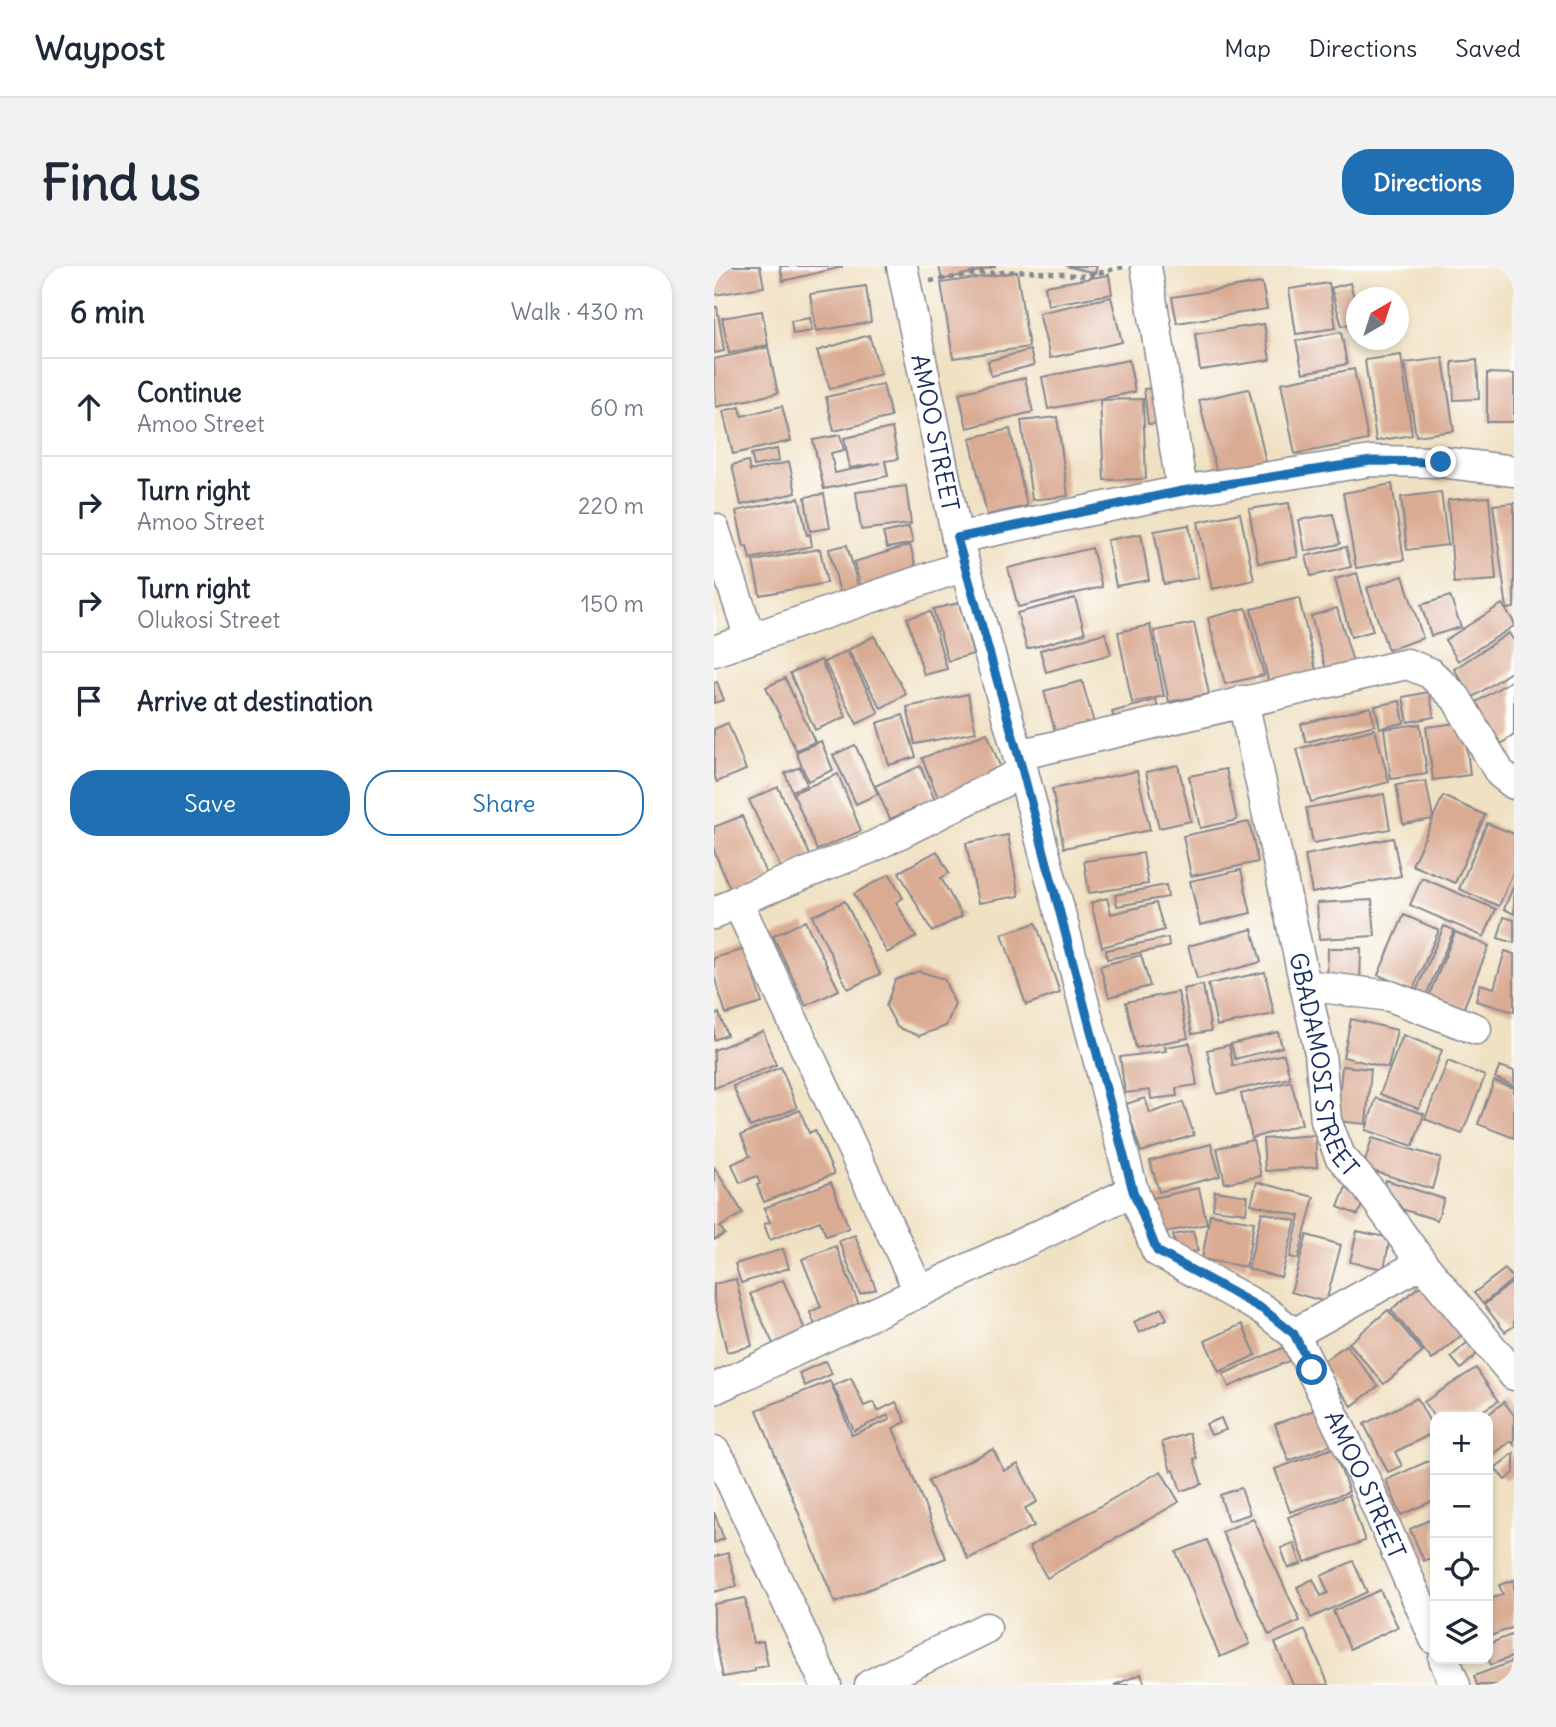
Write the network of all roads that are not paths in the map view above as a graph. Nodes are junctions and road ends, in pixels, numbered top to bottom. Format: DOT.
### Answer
graph roads {
  1 [pos="1146,266"];
  2 [pos="904,274"];
  3 [pos="1514,471"];
  4 [pos="1182,491"];
  5 [pos="714,529"];
  6 [pos="960,552"];
  7 [pos="750,638"];
  8 [pos="714,651"];
  9 [pos="1243,702"];
  10 [pos="1021,763"];
  11 [pos="1514,784"];
  12 [pos="726,908"];
  13 [pos="1305,985"];
  14 [pos="1476,1029"];
  15 [pos="1133,1191"];
  16 [pos="1422,1264"];
  17 [pos="919,1290"];
  18 [pos="1294,1334"];
  19 [pos="1514,1375"];
  20 [pos="714,1389"];
  21 [pos="714,1451"];
  22 [pos="986,1628"];
  23 [pos="1430,1628"];
  24 [pos="1446,1664"];
  25 [pos="820,1683"];
  26 [pos="870,1685"];
  27 [pos="1455,1685"];
  1 -- 4 [label="street"];
  2 -- 6 [label="street, AMOO STREET"];
  3 -- 4 [label="street"];
  4 -- 6 [label="street"];
  5 -- 7 [label="street"];
  6 -- 7 [label="street"];
  6 -- 10 [label="street, AMOO STREET"];
  7 -- 8 [label="street"];
  9 -- 10 [label="street"];
  9 -- 11 [label="street"];
  9 -- 13 [label="street, GBADAMOSI STREET"];
  10 -- 12 [label="street"];
  10 -- 15 [label="street, AMOO STREET"];
  12 -- 17 [label="street"];
  13 -- 14 [label="street"];
  13 -- 16 [label="street, GBADAMOSI STREET"];
  15 -- 17 [label="street"];
  15 -- 18 [label="street, AMOO STREET"];
  16 -- 18 [label="street"];
  16 -- 19 [label="street, GBADAMOSI STREET"];
  17 -- 20 [label="street"];
  18 -- 23 [label="street, AMOO STREET"];
  21 -- 25 [label="street"];
  22 -- 26 [label="street"];
  24 -- 27 [label="street"];
}
